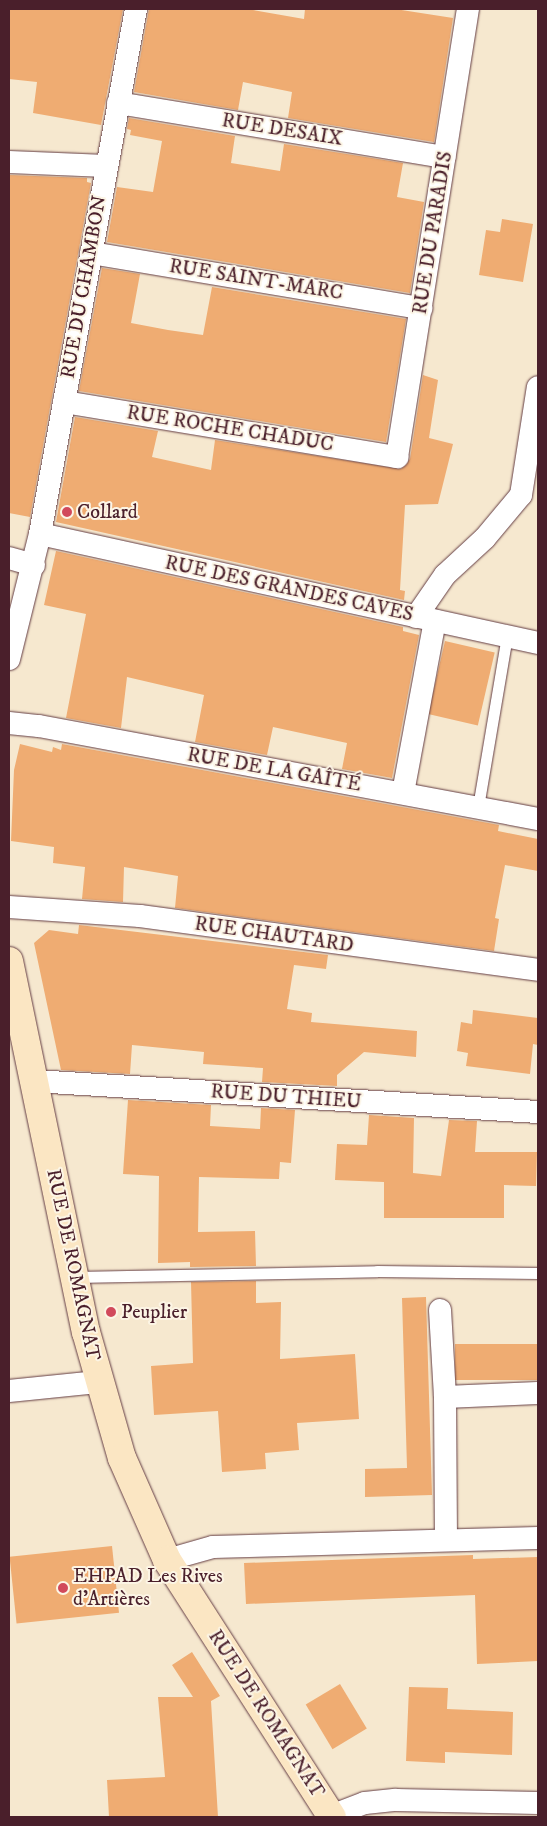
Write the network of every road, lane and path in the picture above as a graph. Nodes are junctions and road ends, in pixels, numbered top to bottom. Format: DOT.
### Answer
graph roads {
  1 [pos="136,9"];
  2 [pos="468,9"];
  3 [pos="118,103"];
  4 [pos="445,157"];
  5 [pos="9,162"];
  6 [pos="106,166"];
  7 [pos="91,253"];
  8 [pos="421,308"];
  9 [pos="538,395"];
  10 [pos="64,402"];
  11 [pos="397,457"];
  12 [pos="40,534"];
  13 [pos="9,558"];
  14 [pos="34,565"];
  15 [pos="426,619"];
  16 [pos="507,636"];
  17 [pos="538,643"];
  18 [pos="9,659"];
  19 [pos="9,723"];
  20 [pos="403,793"];
  21 [pos="478,807"];
  22 [pos="538,819"];
  23 [pos="9,907"];
  24 [pos="9,960"];
  25 [pos="538,970"];
  26 [pos="34,1081"];
  27 [pos="538,1112"];
  28 [pos="538,1273"];
  29 [pos="74,1277"];
  30 [pos="440,1310"];
  31 [pos="98,1382"];
  32 [pos="9,1391"];
  33 [pos="538,1393"];
  34 [pos="445,1397"];
  35 [pos="538,1538"];
  36 [pos="446,1539"];
  37 [pos="167,1560"];
  38 [pos="538,1803"];
  39 [pos="332,1817"];
  1 -- 3 [label="street, RUE DU CHAMBON"];
  2 -- 4 [label="street, RUE DU PARADIS"];
  3 -- 4 [label="street, RUE DESAIX"];
  3 -- 6 [label="street, RUE DU CHAMBON"];
  4 -- 8 [label="street, RUE DU PARADIS"];
  5 -- 6 [label="street"];
  6 -- 7 [label="street, RUE DU CHAMBON"];
  7 -- 8 [label="street, RUE SAINT-MARC"];
  7 -- 10 [label="street, RUE DU CHAMBON"];
  8 -- 11 [label="street, RUE DU PARADIS"];
  9 -- 15 [label="street"];
  10 -- 11 [label="street, RUE ROCHE CHADUC"];
  10 -- 12 [label="street, RUE DU CHAMBON"];
  12 -- 14 [label="street, RUE DU CHAMBON"];
  12 -- 15 [label="street, RUE DES GRANDES CAVES"];
  13 -- 14 [label="street"];
  14 -- 18 [label="street"];
  15 -- 16 [label="street, RUE DES GRANDES CAVES"];
  15 -- 20 [label="street"];
  16 -- 17 [label="street, RUE DES GRANDES CAVES"];
  16 -- 21 [label="lane"];
  19 -- 20 [label="street, RUE DE LA GAÎTÉ"];
  20 -- 21 [label="street, RUE DE LA GAÎTÉ"];
  21 -- 22 [label="street, RUE DE LA GAÎTÉ"];
  23 -- 25 [label="street, RUE CHAUTARD"];
  24 -- 26 [label="main road, RUE DE ROMAGNAT"];
  26 -- 27 [label="street, RUE DU THIEU"];
  26 -- 29 [label="main road, RUE DE ROMAGNAT"];
  28 -- 29 [label="lane"];
  29 -- 31 [label="main road, RUE DE ROMAGNAT"];
  30 -- 34 [label="street"];
  31 -- 32 [label="street"];
  31 -- 37 [label="main road, RUE DE ROMAGNAT"];
  33 -- 34 [label="street"];
  34 -- 36 [label="street"];
  35 -- 36 [label="street"];
  36 -- 37 [label="street"];
  37 -- 39 [label="main road, RUE DE ROMAGNAT"];
  38 -- 39 [label="street"];
}
